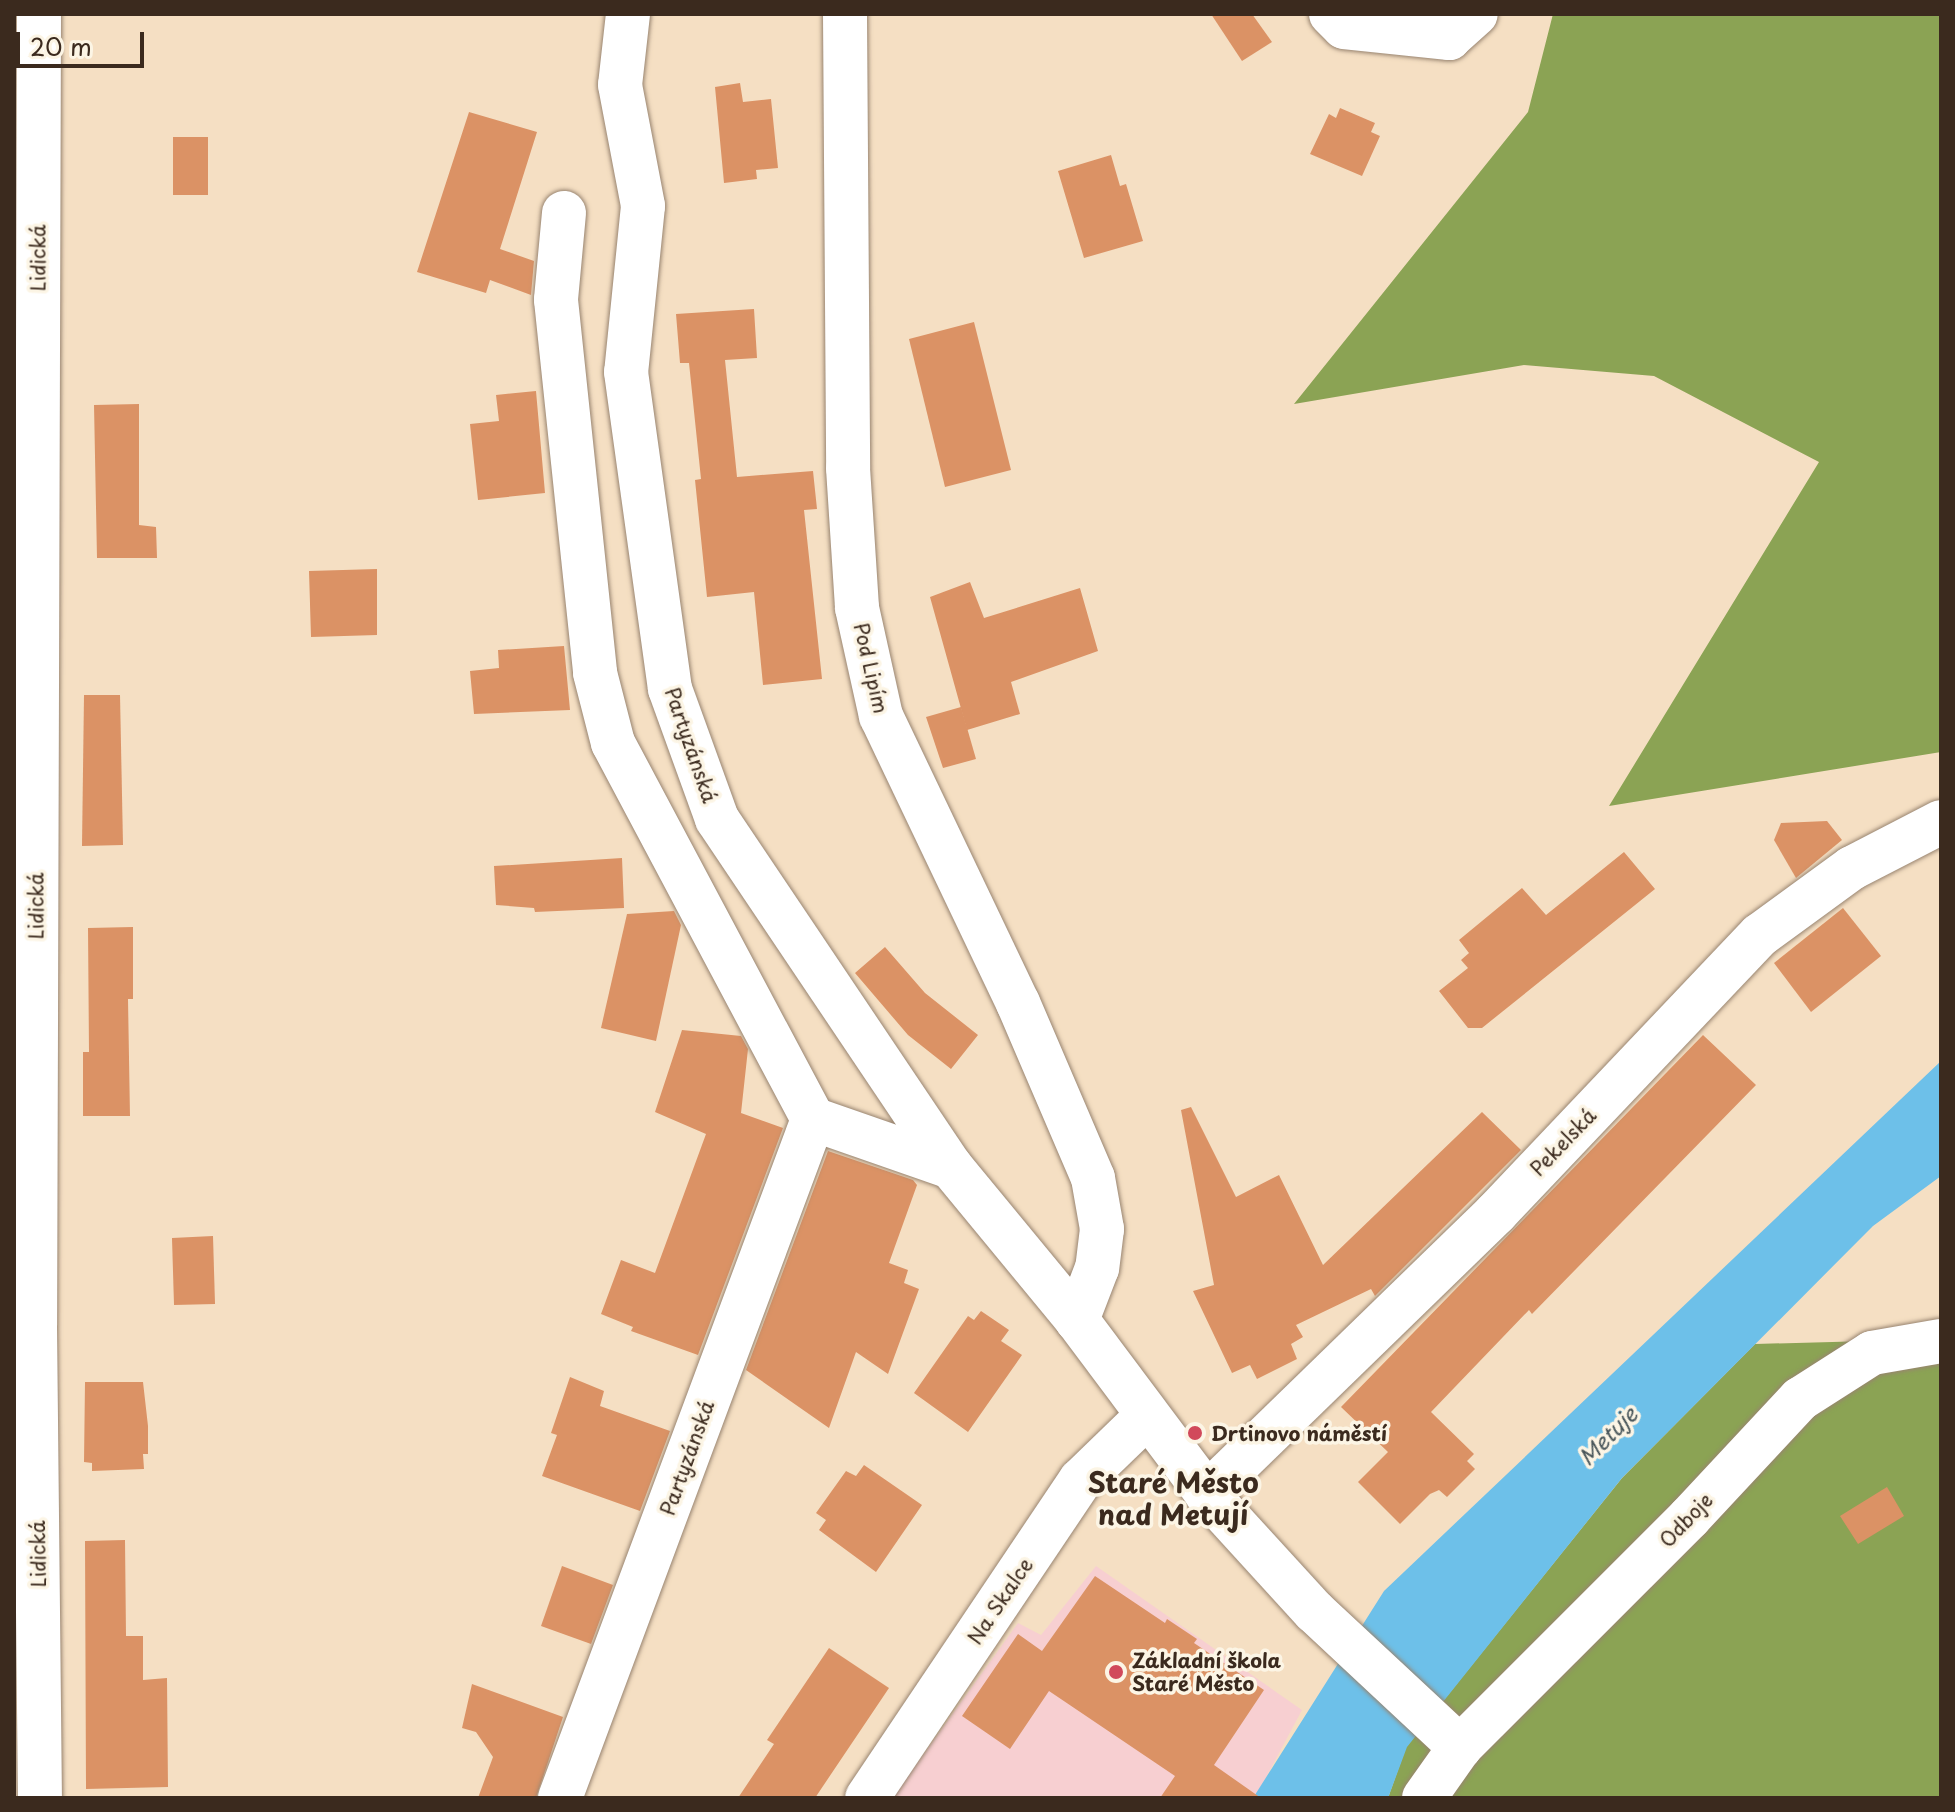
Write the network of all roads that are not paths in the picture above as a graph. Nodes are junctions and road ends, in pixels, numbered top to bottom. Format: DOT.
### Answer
graph roads {
  1 [pos="39,14"];
  2 [pos="628,14"];
  3 [pos="845,14"];
  4 [pos="1331,14"];
  5 [pos="1476,14"];
  6 [pos="564,213"];
  7 [pos="1941,822"];
  8 [pos="813,1119"];
  9 [pos="951,1167"];
  10 [pos="1077,1320"];
  11 [pos="1941,1341"];
  12 [pos="1146,1417"];
  13 [pos="1207,1494"];
  14 [pos="1448,1735"];
  15 [pos="40,1798"];
  16 [pos="560,1798"];
  17 [pos="867,1798"];
  18 [pos="1424,1798"];
  1 -- 15 [label="street, Lidická"];
  2 -- 9 [label="street, Partyzánská"];
  3 -- 10 [label="street, Pod Lipím"];
  4 -- 5 [label="street"];
  6 -- 8 [label="street"];
  7 -- 13 [label="street, Pekelská"];
  8 -- 9 [label="street"];
  8 -- 16 [label="street, Partyzánská"];
  9 -- 10 [label="street"];
  10 -- 12 [label="street"];
  11 -- 14 [label="street, Odboje"];
  12 -- 13 [label="street"];
  12 -- 17 [label="street, Na Skalce"];
  13 -- 14 [label="street"];
  14 -- 18 [label="street, Odboje"];
}
